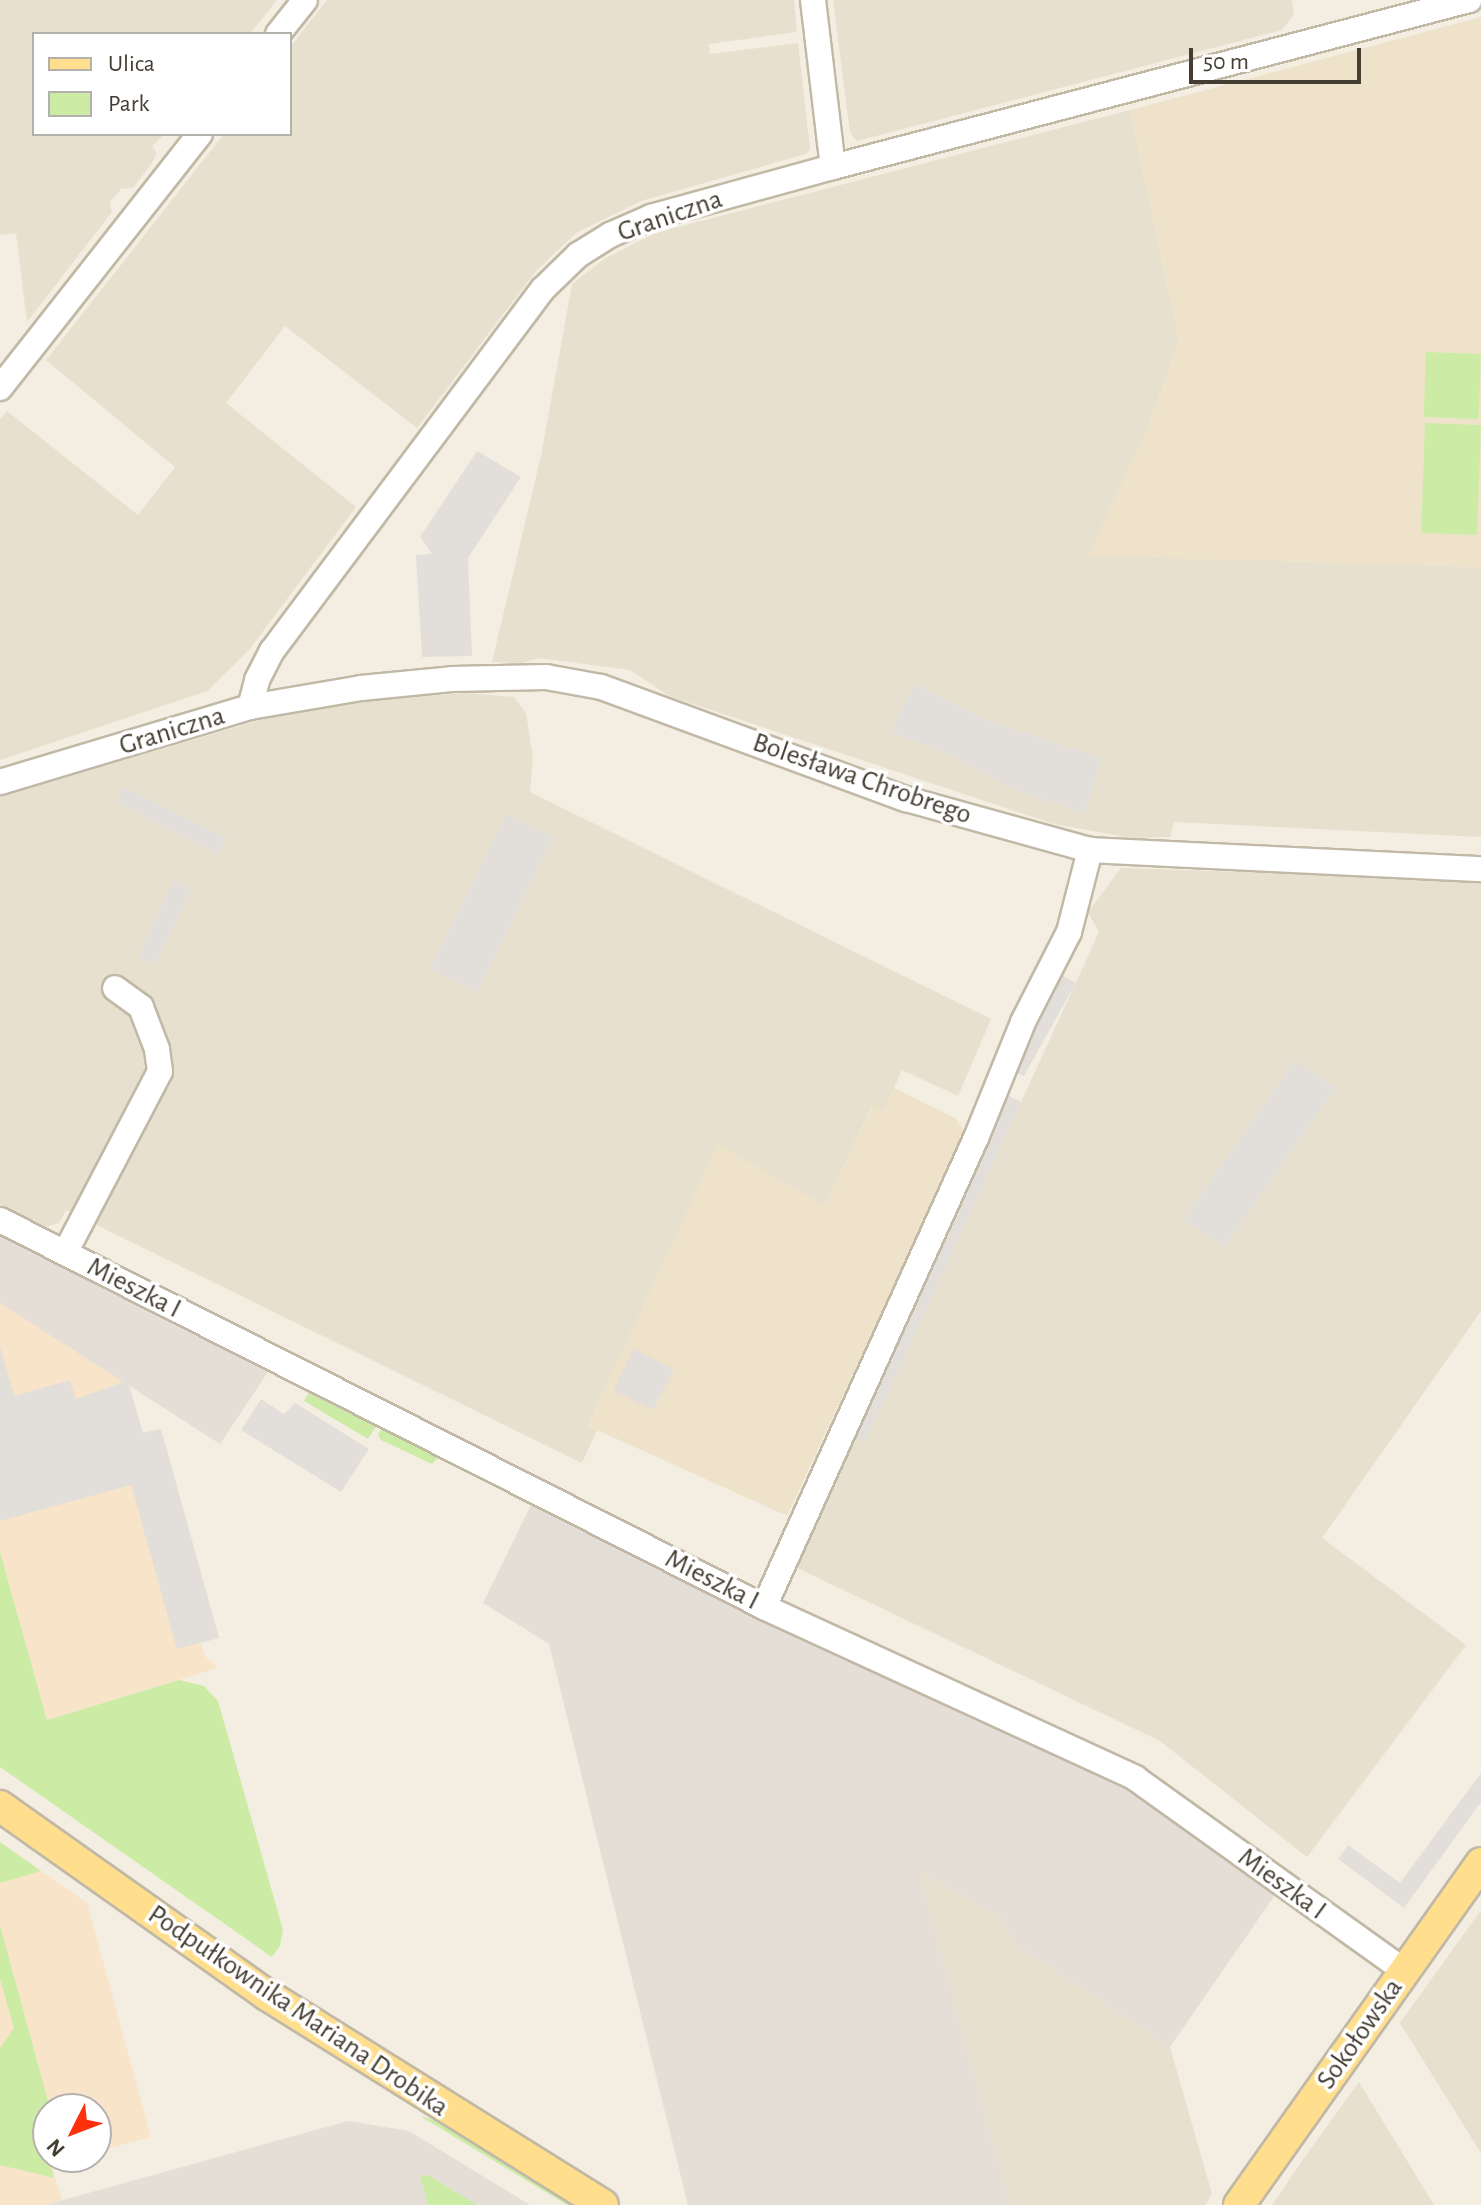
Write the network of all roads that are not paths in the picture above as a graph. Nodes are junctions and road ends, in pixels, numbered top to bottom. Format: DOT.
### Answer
graph roads {
  1 [pos="305,0"];
  2 [pos="813,0"];
  3 [pos="1457,1"];
  4 [pos="280,32"];
  5 [pos="198,136"];
  6 [pos="833,167"];
  7 [pos="0,388"];
  8 [pos="250,707"];
  9 [pos="0,782"];
  10 [pos="1090,850"];
  11 [pos="1481,869"];
  12 [pos="115,988"];
  13 [pos="0,1220"];
  14 [pos="65,1253"];
  15 [pos="764,1607"];
  16 [pos="0,1806"];
  17 [pos="1481,1863"];
  18 [pos="1405,1971"];
  19 [pos="603,2205"];
  20 [pos="1239,2205"];
  1 -- 4 [label="street"];
  2 -- 6 [label="street"];
  3 -- 6 [label="street, Graniczna"];
  5 -- 7 [label="street"];
  6 -- 8 [label="street, Graniczna"];
  8 -- 9 [label="street, Graniczna"];
  8 -- 10 [label="street, Bolesława Chrobrego"];
  10 -- 11 [label="street, Bolesława Chrobrego"];
  10 -- 15 [label="street"];
  12 -- 14 [label="street"];
  13 -- 14 [label="street, Mieszka I"];
  14 -- 15 [label="street, Mieszka I"];
  15 -- 18 [label="street, Mieszka I"];
  16 -- 19 [label="main road, Podpułkownika Mariana Drobika"];
  17 -- 18 [label="main road, Sokołowska"];
  18 -- 20 [label="main road, Sokołowska"];
}
